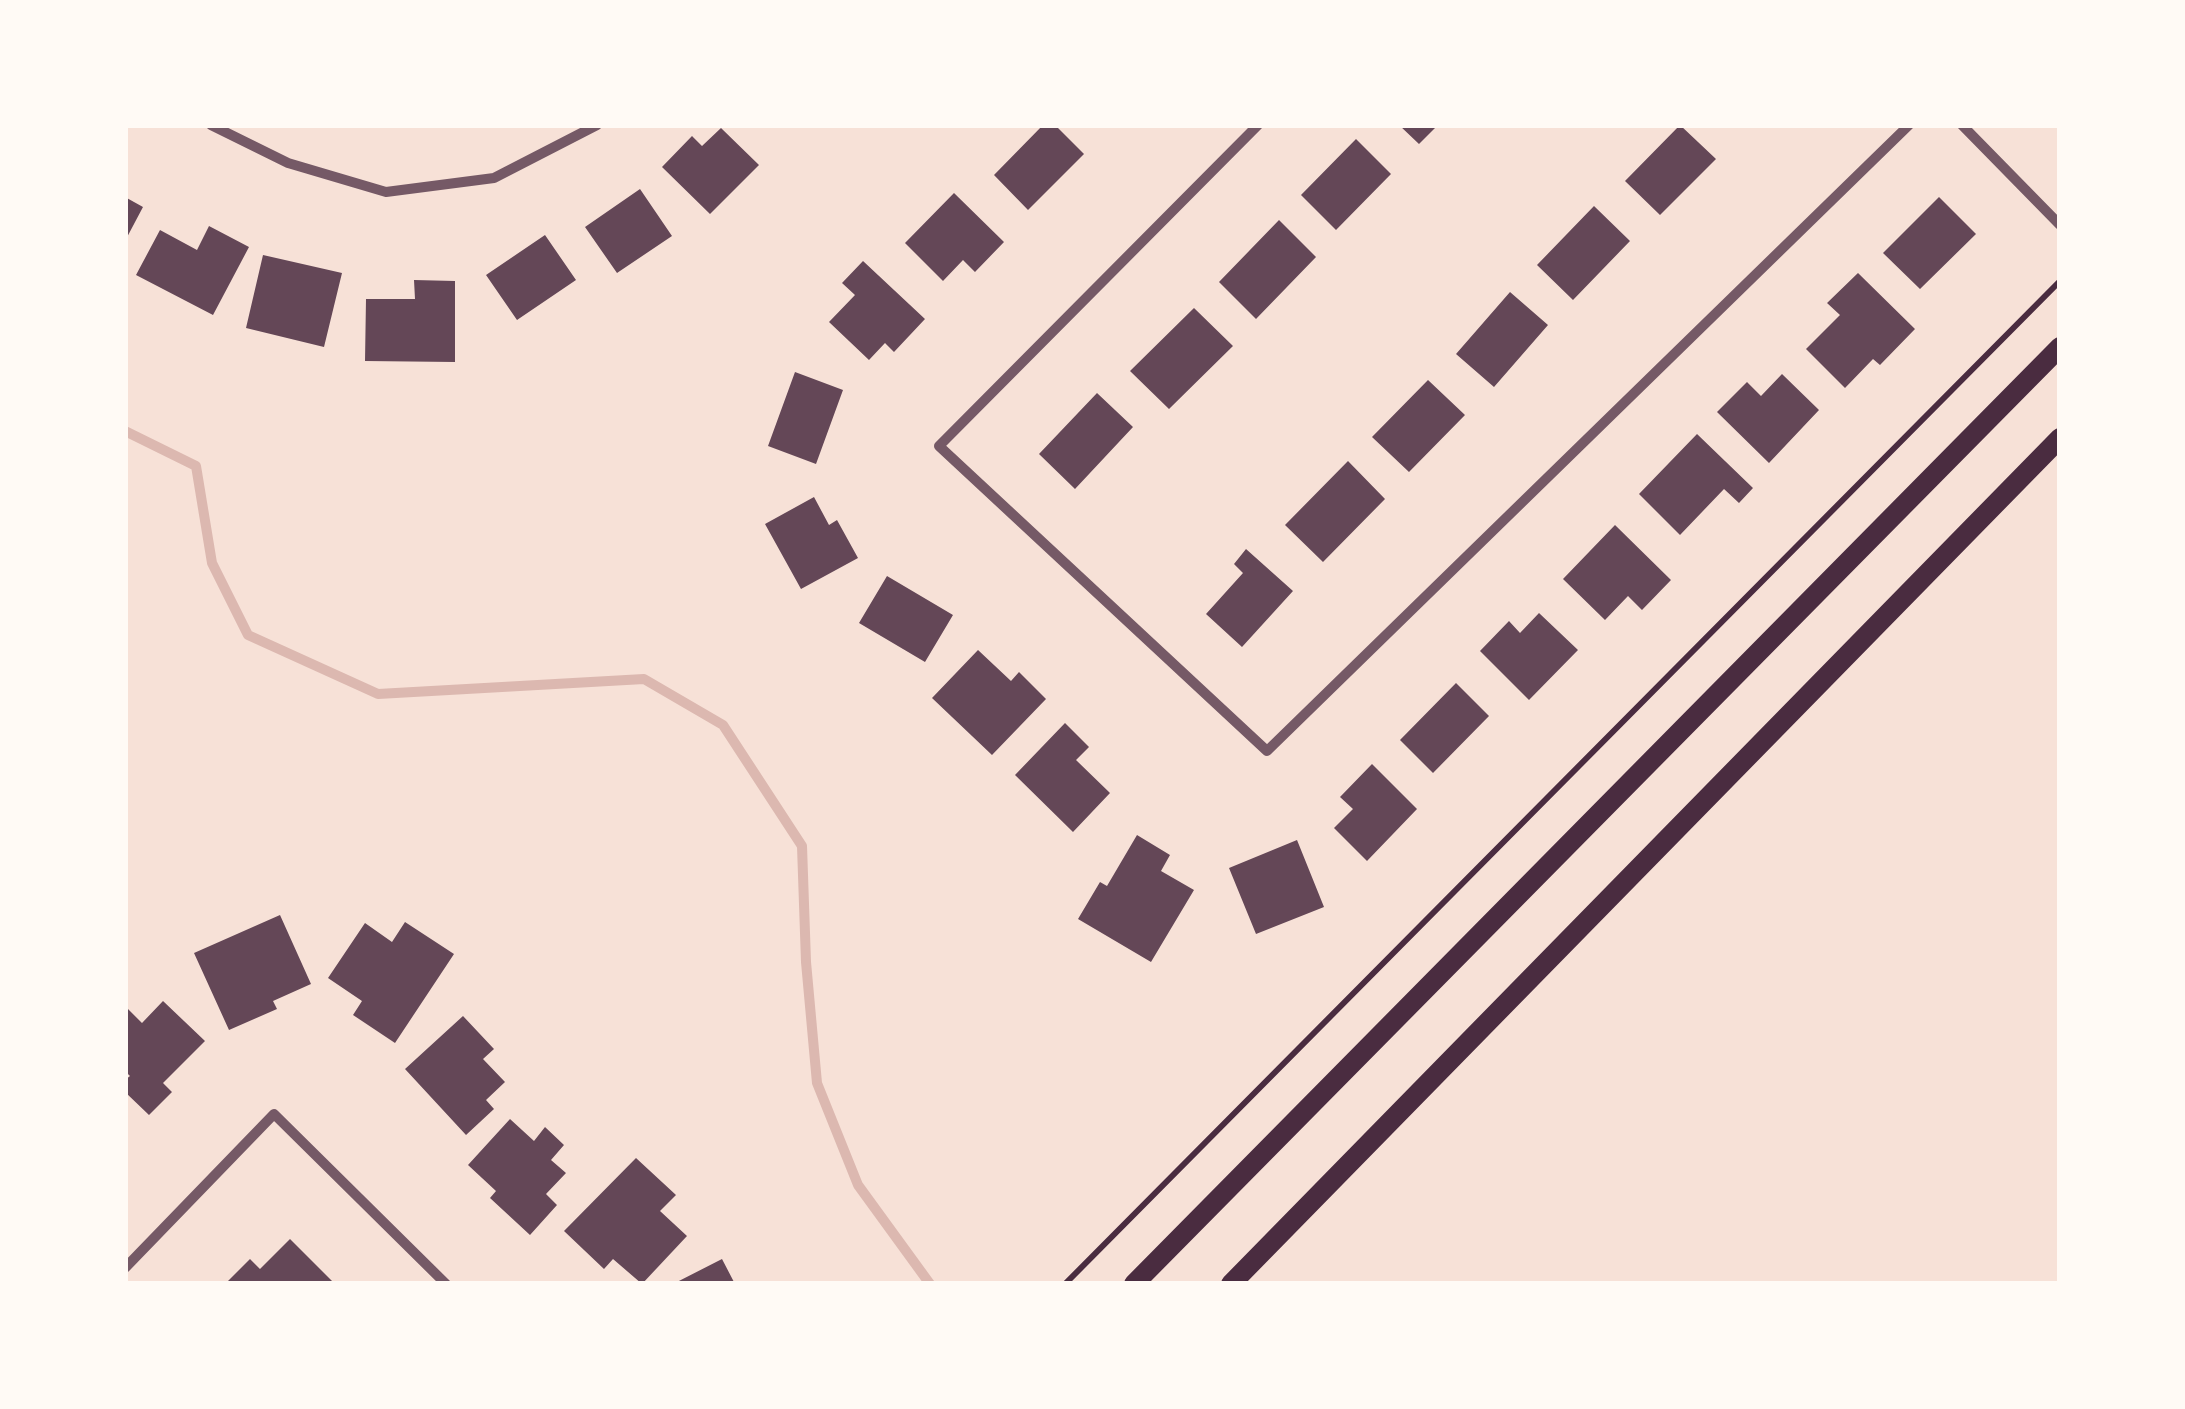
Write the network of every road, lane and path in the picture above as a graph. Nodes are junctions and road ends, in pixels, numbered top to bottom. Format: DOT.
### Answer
graph roads {
  1 [pos="210,125"];
  2 [pos="597,125"];
  3 [pos="1258,125"];
  4 [pos="1908,125"];
  5 [pos="1962,125"];
  6 [pos="2060,225"];
  7 [pos="2060,281"];
  8 [pos="2060,347"];
  9 [pos="2060,438"];
  10 [pos="125,1268"];
  11 [pos="446,1284"];
  12 [pos="1065,1284"];
  13 [pos="1134,1284"];
  14 [pos="1230,1284"];
  1 -- 2 [label="street"];
  3 -- 4 [label="street"];
  5 -- 6 [label="street"];
  7 -- 12 [label="path"];
  8 -- 13 [label="main road"];
  9 -- 14 [label="main road"];
  10 -- 11 [label="street"];
}
